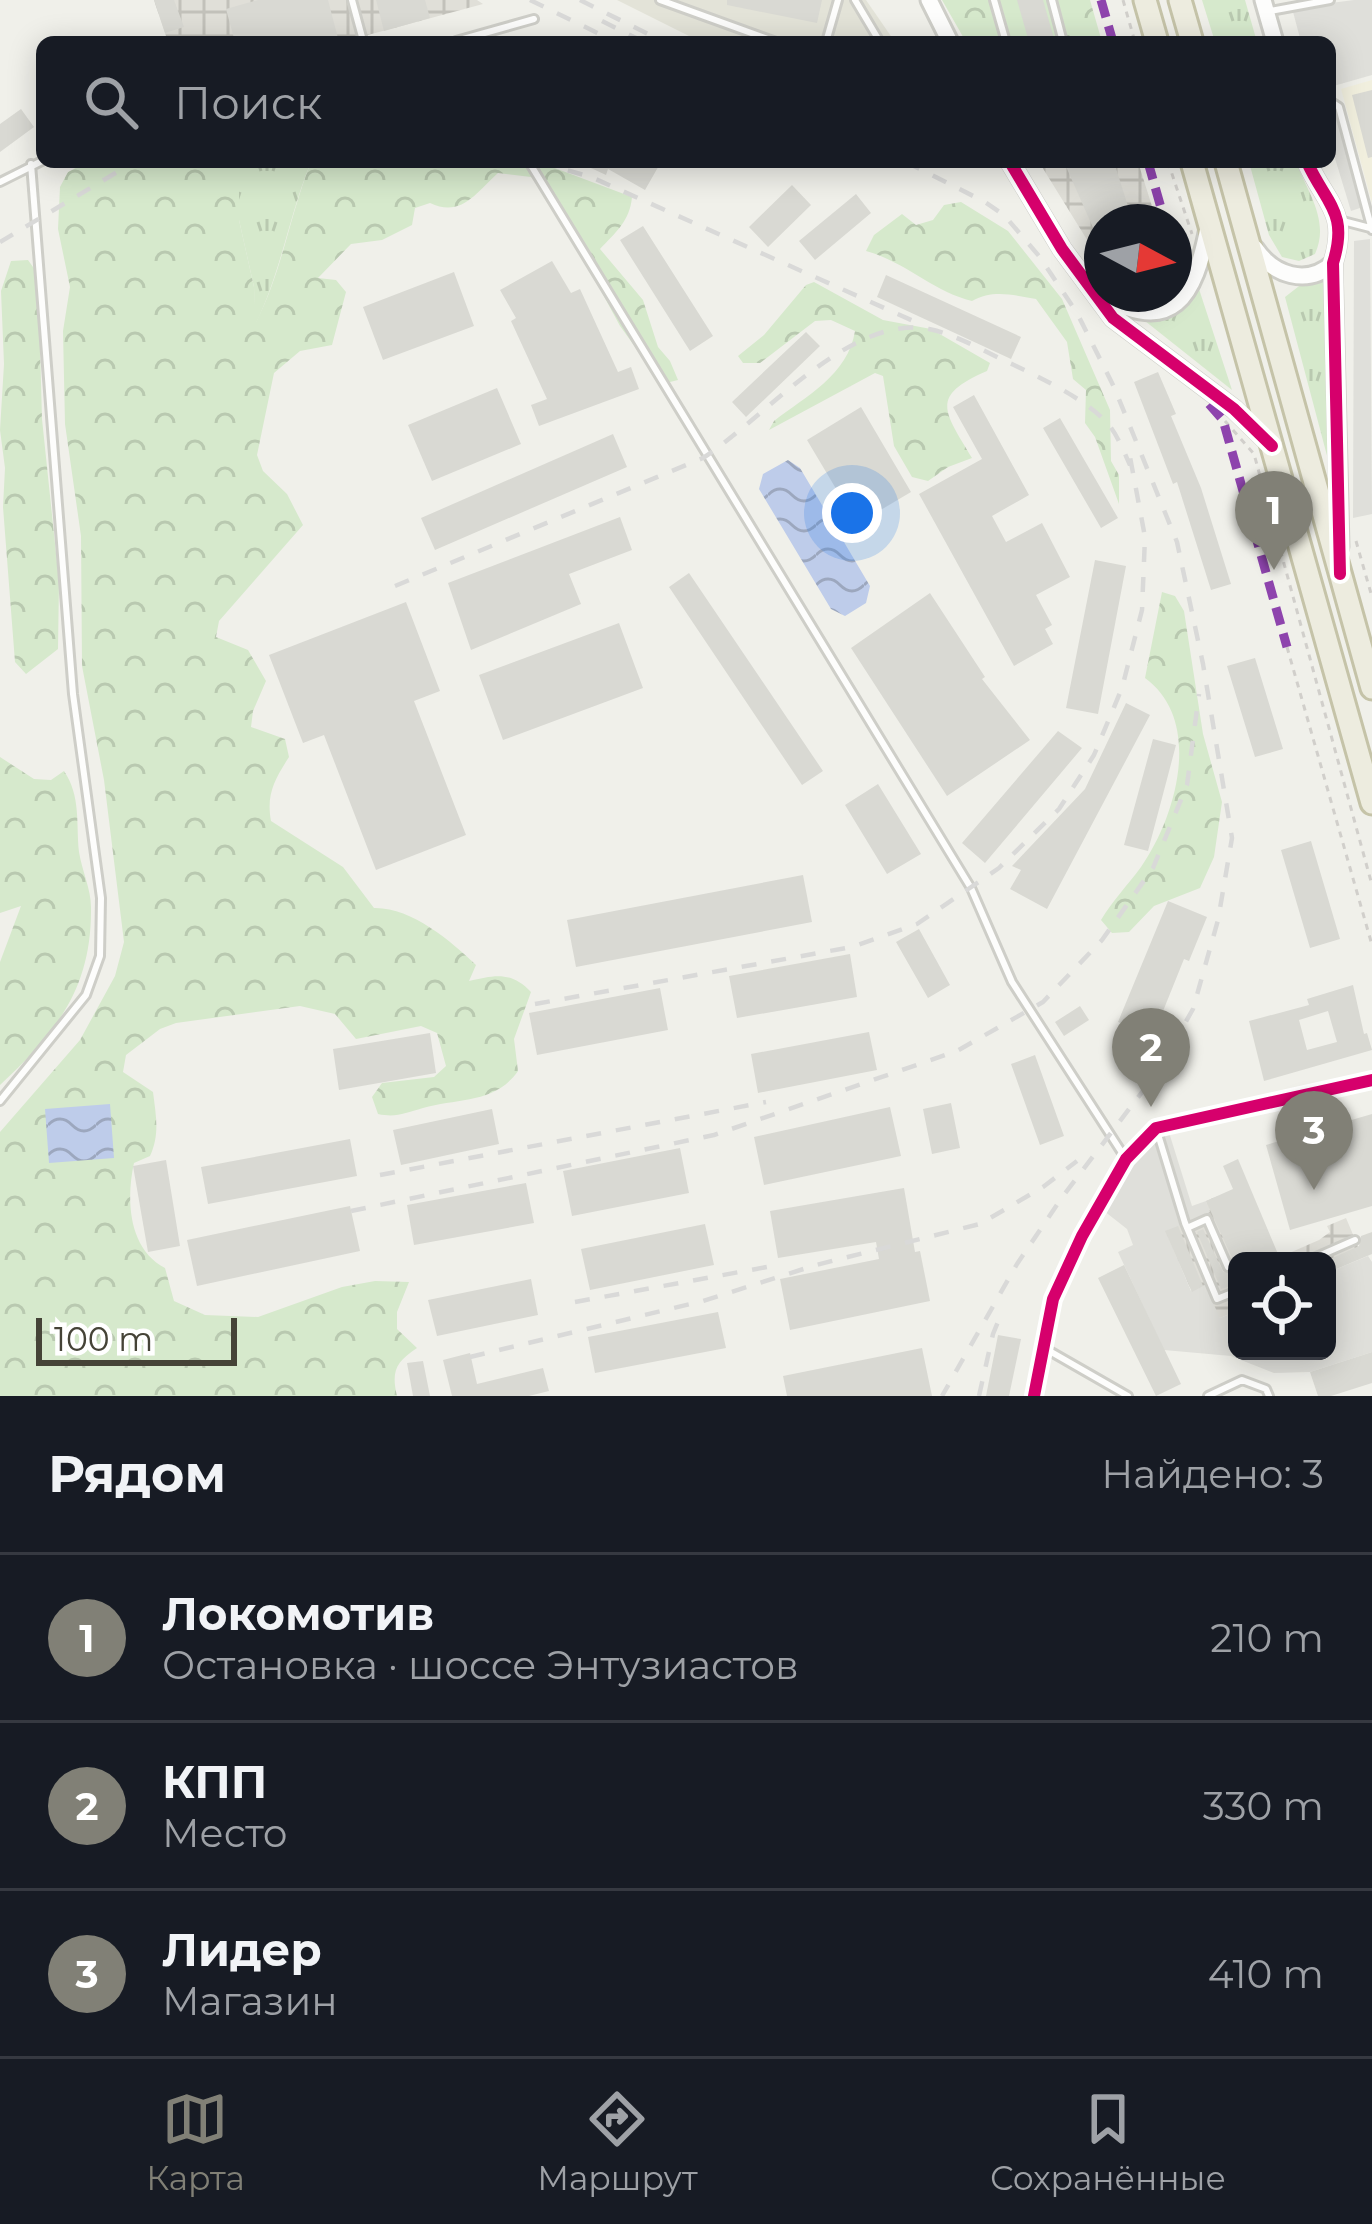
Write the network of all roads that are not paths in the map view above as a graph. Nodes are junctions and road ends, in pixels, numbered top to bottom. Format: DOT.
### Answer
graph roads {
  1 [pos="352,0"];
  2 [pos="660,0"];
  3 [pos="838,0"];
  4 [pos="855,0"];
  5 [pos="929,0"];
  6 [pos="994,0"];
  7 [pos="1052,0"];
  8 [pos="1145,0"];
  9 [pos="1180,0"];
  10 [pos="1330,0"];
  11 [pos="1265,6"];
  12 [pos="534,19"];
  13 [pos="362,36"];
  14 [pos="476,36"];
  15 [pos="759,36"];
  16 [pos="828,36"];
  17 [pos="876,36"];
  18 [pos="947,36"];
  19 [pos="1004,36"];
  20 [pos="1061,36"];
  21 [pos="1155,36"];
  22 [pos="1190,36"];
  23 [pos="1272,36"];
  24 [pos="1336,105"];
  25 [pos="36,163"];
  26 [pos="32,164"];
  27 [pos="533,168"];
  28 [pos="1013,168"];
  29 [pos="1194,168"];
  30 [pos="1228,168"];
  31 [pos="1310,168"];
  32 [pos="0,182"];
  33 [pos="1339,220"];
  34 [pos="1209,223"];
  35 [pos="1372,230"];
  36 [pos="1246,235"];
  37 [pos="1333,263"];
  38 [pos="1084,284"];
  39 [pos="1192,284"];
  40 [pos="1109,312"];
  41 [pos="1272,446"];
  42 [pos="1340,574"];
  43 [pos="1372,688"];
  44 [pos="1372,803"];
  45 [pos="1372,1079"];
  46 [pos="0,1101"];
  47 [pos="1156,1128"];
  48 [pos="1126,1159"];
  49 [pos="1187,1228"];
  50 [pos="1355,1240"];
  51 [pos="1328,1252"];
  52 [pos="1228,1267"];
  53 [pos="1228,1295"];
  54 [pos="1042,1348"];
  55 [pos="1034,1396"];
  56 [pos="1128,1396"];
  57 [pos="1208,1396"];
  58 [pos="1269,1396"];
  1 -- 13 [label="lane"];
  2 -- 15 [label="lane"];
  3 -- 16 [label="lane"];
  4 -- 17 [label="lane"];
  5 -- 18 [label="street"];
  6 -- 19 [label="lane"];
  7 -- 20 [label="lane"];
  8 -- 21 [label="highway"];
  9 -- 22 [label="highway"];
  10 -- 11 [label="lane"];
  11 -- 23 [label="street"];
  12 -- 14 [label="lane"];
  24 -- 35 [label="lane"];
  25 -- 26 [label="lane"];
  26 -- 32 [label="lane"];
  26 -- 46 [label="lane"];
  27 -- 48 [label="lane"];
  28 -- 38 [label="street"];
  29 -- 34 [label="highway"];
  30 -- 36 [label="highway"];
  31 -- 33 [label="street"];
  33 -- 35 [label="lane"];
  33 -- 37 [label="street"];
  34 -- 39 [label="street"];
  34 -- 41 [label="highway"];
  36 -- 37 [label="street"];
  36 -- 42 [label="highway"];
  37 -- 42 [label="street"];
  40 -- 41 [label="street"];
  41 -- 44 [label="highway"];
  42 -- 43 [label="highway"];
  45 -- 47 [label="street"];
  47 -- 48 [label="street"];
  47 -- 49 [label="lane"];
  48 -- 54 [label="street"];
  49 -- 52 [label="lane"];
  49 -- 53 [label="lane"];
  50 -- 51 [label="lane"];
  54 -- 55 [label="street"];
  54 -- 56 [label="lane"];
  57 -- 58 [label="lane"];
}
